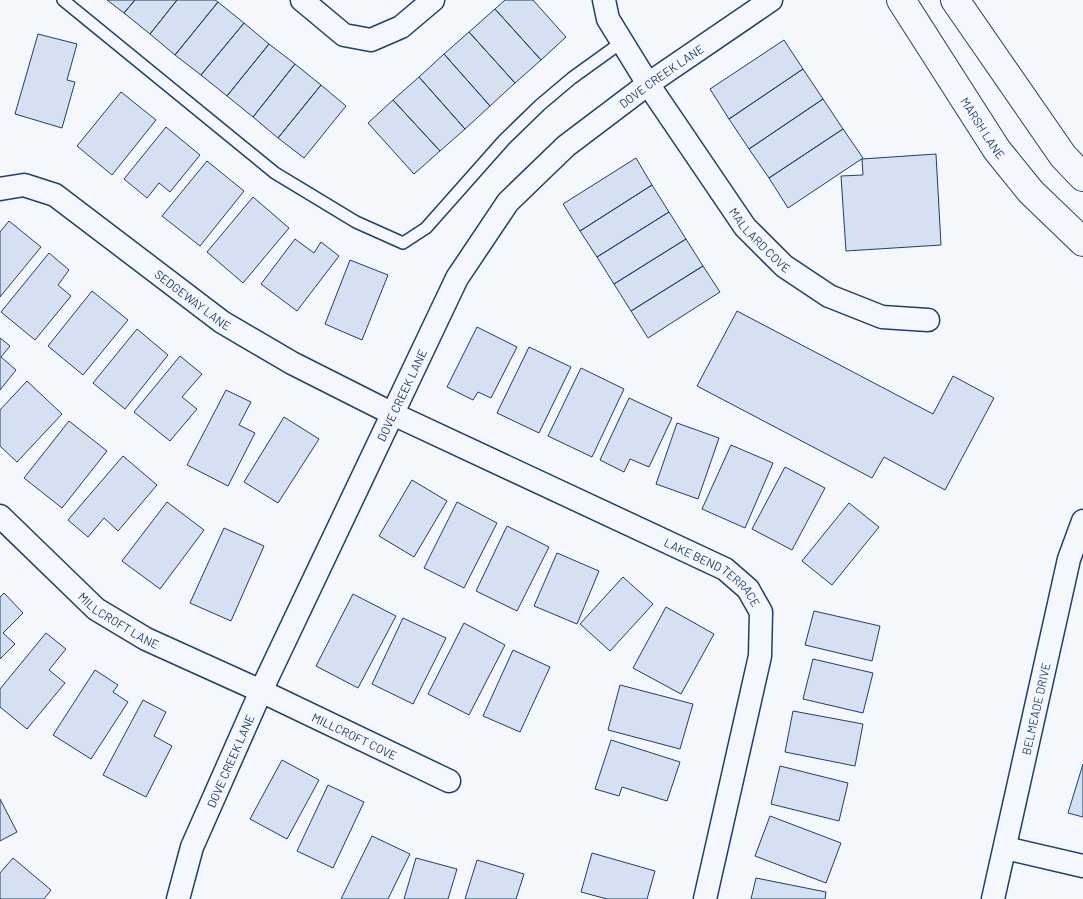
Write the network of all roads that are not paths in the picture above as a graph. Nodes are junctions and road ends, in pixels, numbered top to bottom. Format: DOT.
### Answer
graph roads {
  1 [pos="63,0"];
  2 [pos="302,0"];
  3 [pos="433,0"];
  4 [pos="604,0"];
  5 [pos="771,0"];
  6 [pos="901,0"];
  7 [pos="955,0"];
  8 [pos="622,42"];
  9 [pos="648,84"];
  10 [pos="1083,177"];
  11 [pos="0,189"];
  12 [pos="1083,242"];
  13 [pos="928,320"];
  14 [pos="393,414"];
  15 [pos="0,516"];
  16 [pos="1083,521"];
  17 [pos="261,691"];
  18 [pos="449,782"];
  19 [pos="1004,848"];
  20 [pos="1083,866"];
  21 [pos="178,899"];
  22 [pos="705,899"];
  23 [pos="993,899"];
  1 -- 8 [label="lane"];
  2 -- 3 [label="street"];
  4 -- 8 [label="street, MALLARD COVE"];
  5 -- 9 [label="street, DOVE CREEK LANE"];
  6 -- 12 [label="main road, MARSH LANE"];
  7 -- 10 [label="main road"];
  8 -- 9 [label="street, MALLARD COVE"];
  9 -- 13 [label="street, MALLARD COVE"];
  9 -- 14 [label="street, DOVE CREEK LANE"];
  11 -- 14 [label="street, SEDGEWAY LANE"];
  14 -- 17 [label="street, DOVE CREEK LANE"];
  14 -- 22 [label="street, LAKE BEND TERRACE"];
  15 -- 17 [label="street, MILLCROFT LANE"];
  16 -- 19 [label="street, BELMEADE DRIVE"];
  17 -- 18 [label="street, MILLCROFT COVE"];
  17 -- 21 [label="street, DOVE CREEK LANE"];
  19 -- 20 [label="street"];
  19 -- 23 [label="street, BELMEADE DRIVE"];
}
